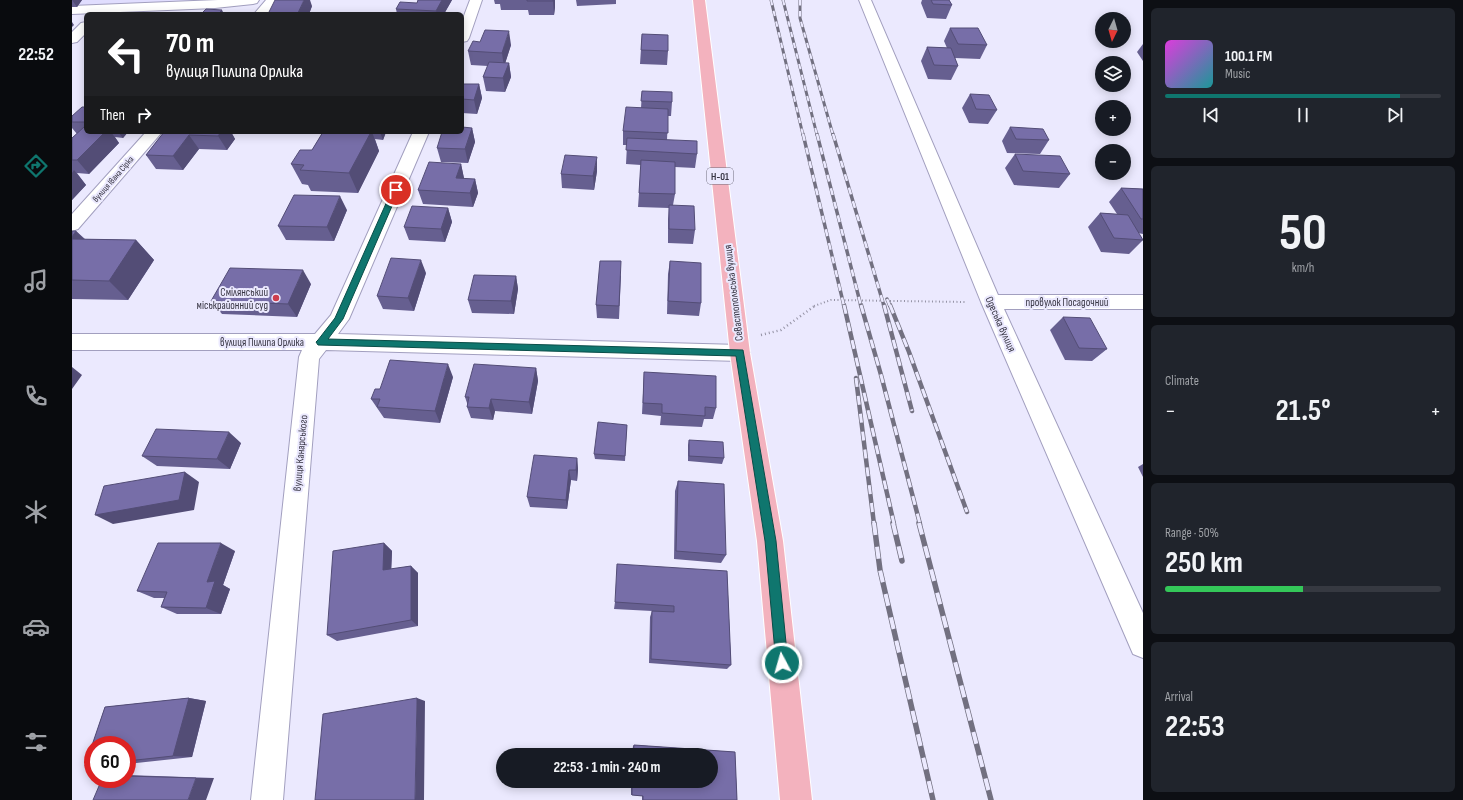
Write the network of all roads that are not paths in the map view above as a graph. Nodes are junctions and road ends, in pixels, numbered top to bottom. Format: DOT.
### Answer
graph roads {
  1 [pos="253,0"];
  2 [pos="272,0"];
  3 [pos="476,0"];
  4 [pos="699,0"];
  5 [pos="865,0"];
  6 [pos="72,10"];
  7 [pos="103,11"];
  8 [pos="262,12"];
  9 [pos="84,28"];
  10 [pos="464,33"];
  11 [pos="72,39"];
  12 [pos="152,134"];
  13 [pos="420,134"];
  14 [pos="72,225"];
  15 [pos="991,302"];
  16 [pos="1143,302"];
  17 [pos="72,342"];
  18 [pos="321,342"];
  19 [pos="740,353"];
  20 [pos="1143,644"];
  21 [pos="266,800"];
  22 [pos="796,800"];
  1 -- 7 [label="street"];
  2 -- 8 [label="street"];
  3 -- 10 [label="street"];
  4 -- 19 [label="main road, Севастопольська вулиця / Н-01"];
  5 -- 15 [label="street, Одеська вулиця"];
  6 -- 7 [label="street"];
  9 -- 11 [label="street"];
  12 -- 14 [label="street, вулиця Івана Сірка"];
  13 -- 18 [label="street, вулиця Канарського"];
  15 -- 16 [label="street, провулок Посадочний"];
  15 -- 20 [label="street, Одеська вулиця"];
  17 -- 18 [label="street, вулиця Пилипа Орлика"];
  18 -- 19 [label="street, вулиця Пилипа Орлика"];
  18 -- 21 [label="street, вулиця Канарського"];
  19 -- 22 [label="main road, Севастопольська вулиця / Н-01"];
}
